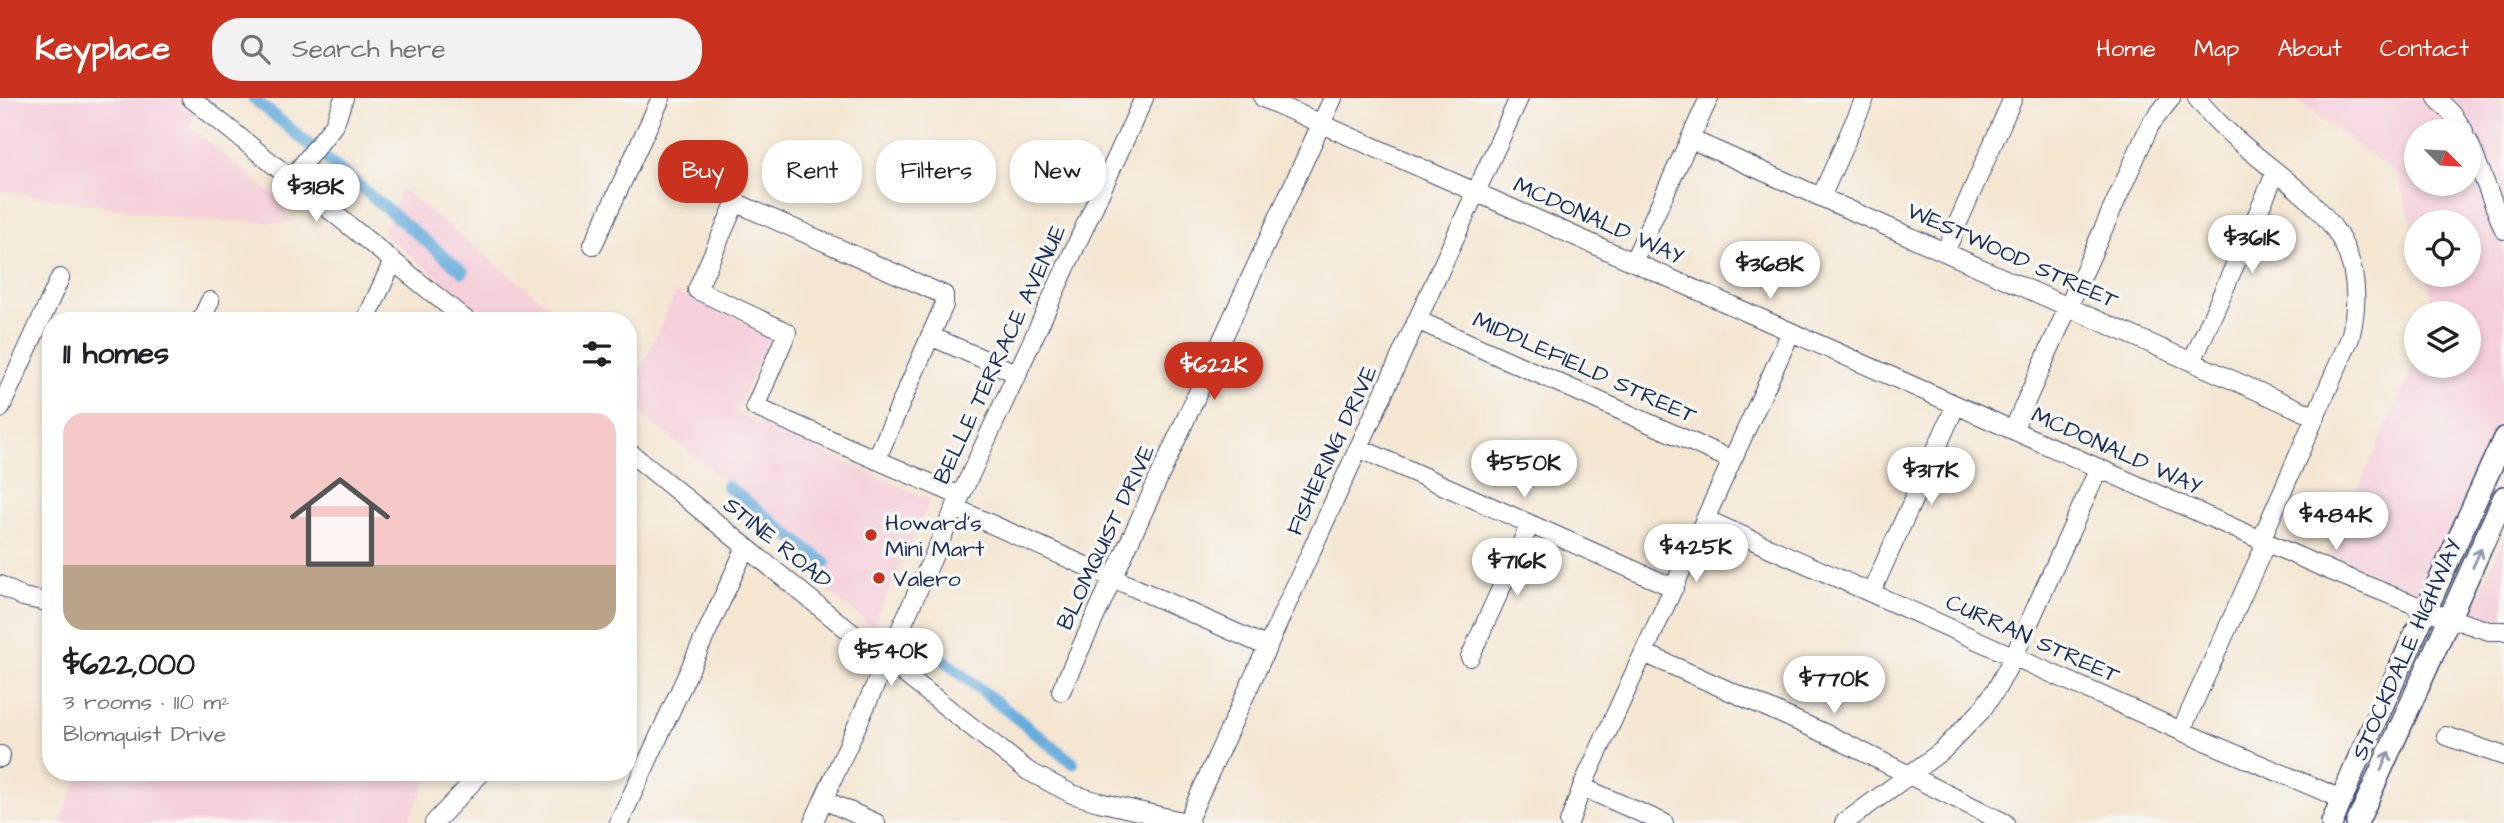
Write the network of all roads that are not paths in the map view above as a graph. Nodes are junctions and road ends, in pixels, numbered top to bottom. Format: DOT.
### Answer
graph roads {
  1 [pos="191,98"];
  2 [pos="344,98"];
  3 [pos="661,98"];
  4 [pos="1144,98"];
  5 [pos="1262,98"];
  6 [pos="1333,98"];
  7 [pos="1519,98"];
  8 [pos="1709,98"];
  9 [pos="1865,98"];
  10 [pos="2013,98"];
  11 [pos="2171,98"];
  12 [pos="2197,98"];
  13 [pos="2437,98"];
  14 [pos="2457,119"];
  15 [pos="1321,123"];
  16 [pos="1690,139"];
  17 [pos="2276,172"];
  18 [pos="2482,175"];
  19 [pos="291,179"];
  20 [pos="1476,192"];
  21 [pos="1821,197"];
  22 [pos="2504,230"];
  23 [pos="593,245"];
  24 [pos="1945,252"];
  25 [pos="393,261"];
  26 [pos="1633,262"];
  27 [pos="60,278"];
  28 [pos="210,301"];
  29 [pos="2068,307"];
  30 [pos="44,312"];
  31 [pos="205,312"];
  32 [pos="370,312"];
  33 [pos="456,312"];
  34 [pos="42,317"];
  35 [pos="1417,320"];
  36 [pos="1791,332"];
  37 [pos="930,336"];
  38 [pos="2192,362"];
  39 [pos="1018,374"];
  40 [pos="1956,405"];
  41 [pos="0,409"];
  42 [pos="2316,416"];
  43 [pos="2013,430"];
  44 [pos="2504,438"];
  45 [pos="1359,448"];
  46 [pos="876,460"];
  47 [pos="1732,460"];
  48 [pos="637,462"];
  49 [pos="2099,468"];
  50 [pos="2504,498"];
  51 [pos="958,502"];
  52 [pos="1705,519"];
  53 [pos="1530,524"];
  54 [pos="2264,542"];
  55 [pos="746,547"];
  56 [pos="1112,578"];
  57 [pos="0,585"];
  58 [pos="1674,587"];
  59 [pos="1871,593"];
  60 [pos="42,601"];
  61 [pos="2438,614"];
  62 [pos="2504,631"];
  63 [pos="1268,647"];
  64 [pos="1643,653"];
  65 [pos="2014,656"];
  66 [pos="1469,657"];
  67 [pos="887,660"];
  68 [pos="1061,691"];
  69 [pos="2181,731"];
  70 [pos="2446,736"];
  71 [pos="2504,756"];
  72 [pos="1908,775"];
  73 [pos="474,781"];
  74 [pos="1582,787"];
  75 [pos="2342,799"];
  76 [pos="824,800"];
  77 [pos="1189,822"];
  78 [pos="434,823"];
  79 [pos="619,823"];
  80 [pos="813,823"];
  81 [pos="876,823"];
  82 [pos="1569,823"];
  83 [pos="1664,823"];
  84 [pos="1844,823"];
  85 [pos="2005,823"];
  86 [pos="2332,823"];
  87 [pos="2357,823"];
  1 -- 19 [label="street"];
  2 -- 19 [label="street"];
  3 -- 23 [label="street"];
  4 -- 39 [label="street, BELLE TERRACE AVENUE"];
  5 -- 15 [label="street, MCDONALD WAY"];
  6 -- 15 [label="street, BLOMQUIST DRIVE"];
  7 -- 20 [label="street, FISHERING DRIVE"];
  8 -- 16 [label="street"];
  9 -- 21 [label="street"];
  10 -- 24 [label="street"];
  11 -- 29 [label="street"];
  12 -- 17 [label="street"];
  13 -- 14 [label="street"];
  15 -- 20 [label="street, MCDONALD WAY"];
  15 -- 56 [label="street, BLOMQUIST DRIVE"];
  16 -- 21 [label="street, WESTWOOD STREET"];
  16 -- 26 [label="street"];
  17 -- 38 [label="street"];
  17 -- 42 [label="street"];
  18 -- 22 [label="street"];
  19 -- 25 [label="street"];
  20 -- 26 [label="street, MCDONALD WAY"];
  20 -- 35 [label="street, FISHERING DRIVE"];
  21 -- 24 [label="street, WESTWOOD STREET"];
  24 -- 29 [label="street, WESTWOOD STREET"];
  25 -- 32 [label="street"];
  25 -- 33 [label="street"];
  26 -- 36 [label="street, MCDONALD WAY"];
  27 -- 30 [label="street"];
  28 -- 31 [label="street"];
  29 -- 38 [label="street, WESTWOOD STREET"];
  29 -- 43 [label="street"];
  34 -- 41 [label="street"];
  35 -- 45 [label="street, FISHERING DRIVE"];
  35 -- 47 [label="street, MIDDLEFIELD STREET"];
  36 -- 40 [label="street, MCDONALD WAY"];
  36 -- 47 [label="street"];
  37 -- 39 [label="street"];
  37 -- 46 [label="street"];
  37 -- 46 [label="street"];
  38 -- 42 [label="street, WESTWOOD STREET"];
  39 -- 51 [label="street, BELLE TERRACE AVENUE"];
  40 -- 43 [label="street, MCDONALD WAY"];
  40 -- 59 [label="street"];
  42 -- 54 [label="street"];
  43 -- 49 [label="street, MCDONALD WAY"];
  44 -- 61 [label="main road, STOCKDALE HIGHWAY"];
  45 -- 53 [label="street"];
  45 -- 63 [label="street, FISHERING DRIVE"];
  46 -- 51 [label="street"];
  47 -- 52 [label="street"];
  48 -- 55 [label="street, STINE ROAD"];
  49 -- 54 [label="street, MCDONALD WAY"];
  49 -- 65 [label="street"];
  61 -- 50 [label="main road, STOCKDALE HIGHWAY, one-way"];
  51 -- 56 [label="street"];
  51 -- 67 [label="street, BELLE TERRACE AVENUE"];
  52 -- 58 [label="street"];
  52 -- 59 [label="street, CURRAN STREET"];
  53 -- 58 [label="street"];
  53 -- 66 [label="street"];
  54 -- 61 [label="street, MCDONALD WAY"];
  54 -- 69 [label="street"];
  55 -- 67 [label="street, STINE ROAD"];
  55 -- 79 [label="street"];
  56 -- 63 [label="street"];
  56 -- 68 [label="street, BLOMQUIST DRIVE"];
  57 -- 60 [label="street"];
  58 -- 64 [label="street"];
  59 -- 65 [label="street, CURRAN STREET"];
  61 -- 62 [label="street, MCDONALD WAY"];
  61 -- 75 [label="main road, STOCKDALE HIGHWAY"];
  87 -- 61 [label="main road, STOCKDALE HIGHWAY, one-way"];
  63 -- 77 [label="street, FISHERING DRIVE"];
  64 -- 72 [label="street"];
  64 -- 74 [label="street"];
  65 -- 69 [label="street, CURRAN STREET"];
  65 -- 72 [label="street"];
  67 -- 76 [label="street, BELLE TERRACE AVENUE"];
  67 -- 77 [label="street, STINE ROAD"];
  69 -- 75 [label="street, CURRAN STREET"];
  70 -- 71 [label="street"];
  72 -- 84 [label="street"];
  72 -- 85 [label="street"];
  73 -- 78 [label="street"];
  74 -- 82 [label="street"];
  74 -- 83 [label="street"];
  75 -- 86 [label="main road, STOCKDALE HIGHWAY"];
  76 -- 80 [label="street, BELLE TERRACE AVENUE"];
  76 -- 81 [label="street"];
}
